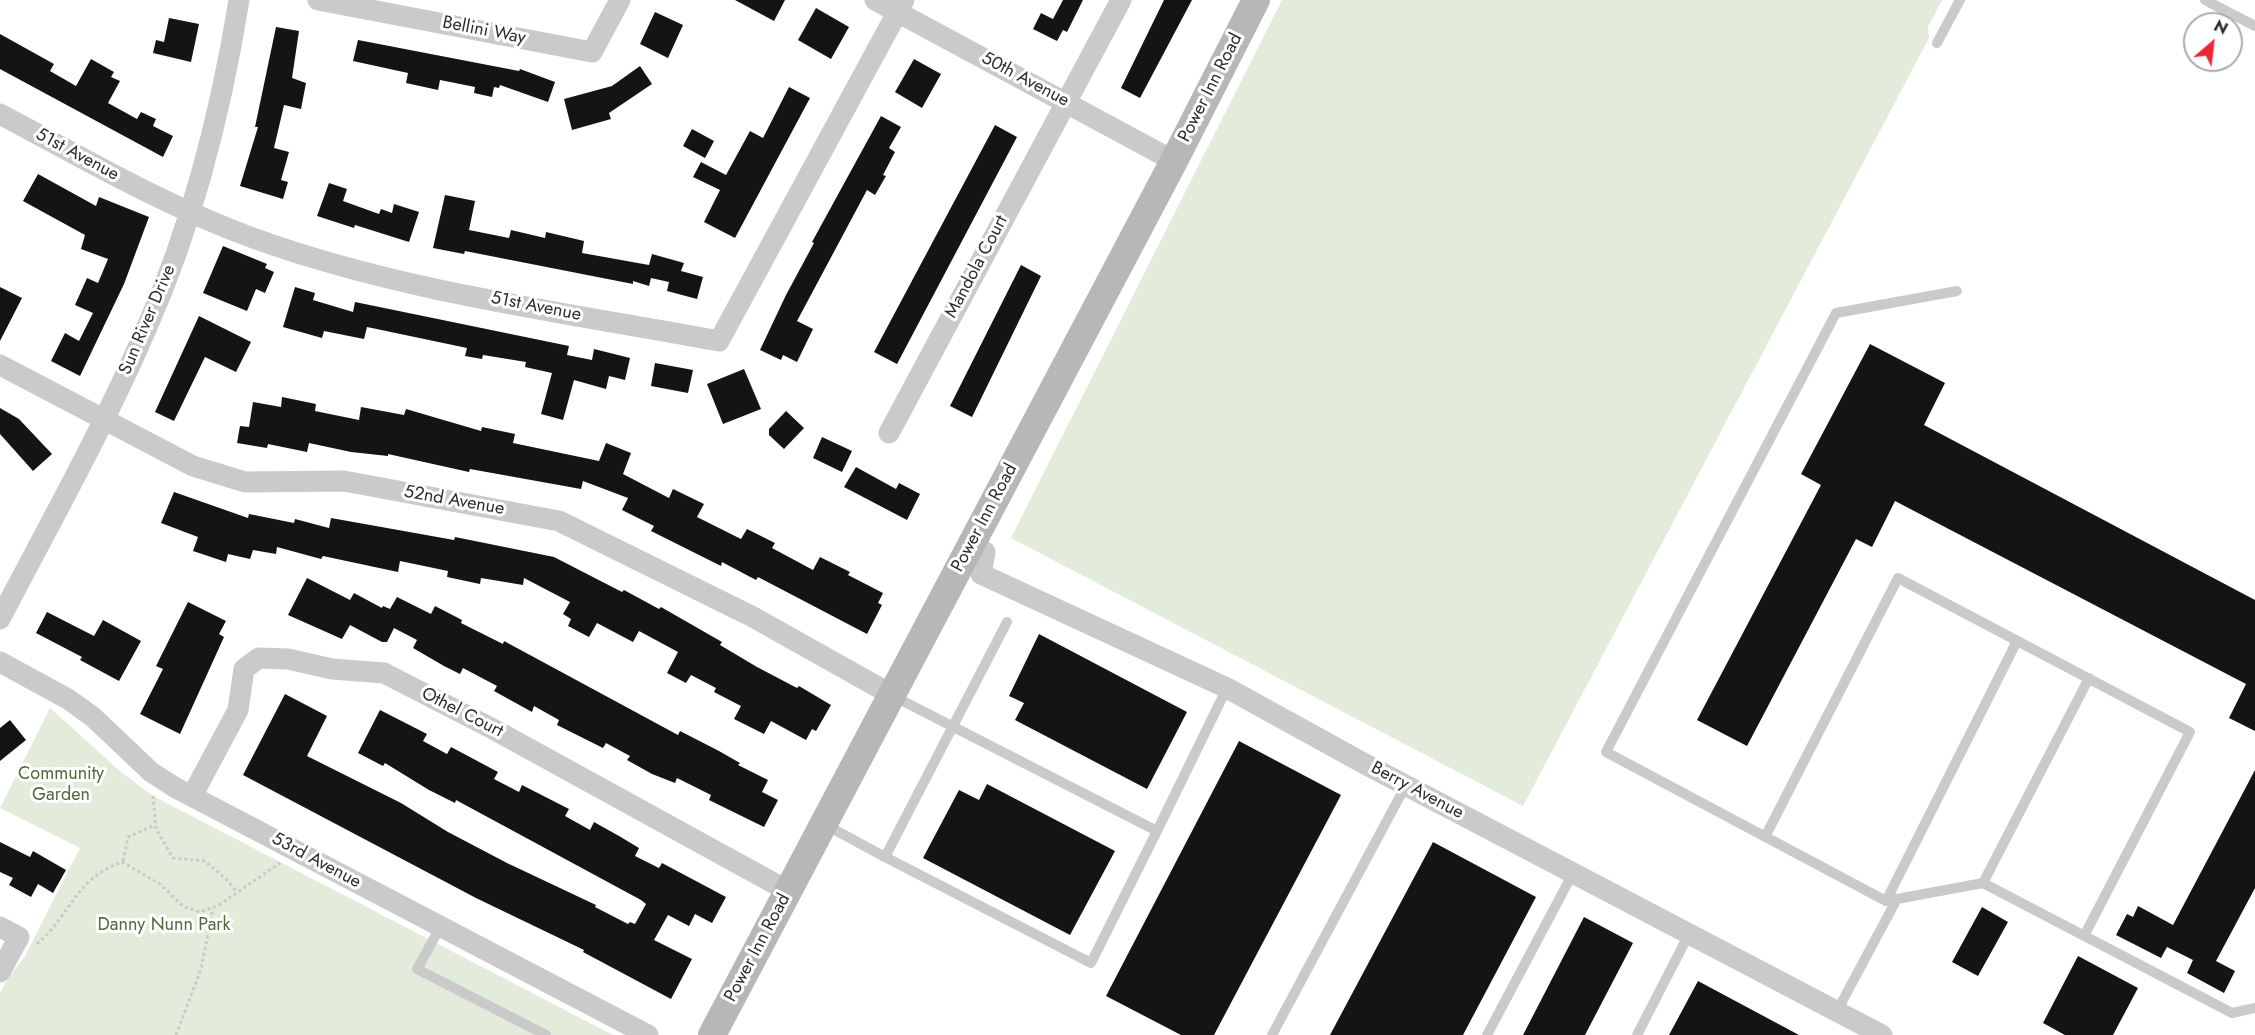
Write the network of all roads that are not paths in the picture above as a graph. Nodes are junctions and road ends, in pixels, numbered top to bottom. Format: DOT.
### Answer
graph roads {
  1 [pos="239,0"];
  2 [pos="318,0"];
  3 [pos="620,0"];
  4 [pos="875,0"];
  5 [pos="1121,0"];
  6 [pos="1256,0"];
  7 [pos="1960,0"];
  8 [pos="2205,0"];
  9 [pos="901,6"];
  10 [pos="2255,26"];
  11 [pos="1937,43"];
  12 [pos="1065,102"];
  13 [pos="0,114"];
  14 [pos="1174,160"];
  15 [pos="190,212"];
  16 [pos="1957,291"];
  17 [pos="0,365"];
  18 [pos="103,419"];
  19 [pos="889,433"];
  20 [pos="971,545"];
  21 [pos="0,619"];
  22 [pos="1007,622"];
  23 [pos="2017,641"];
  24 [pos="0,662"];
  25 [pos="2089,678"];
  26 [pos="1227,688"];
  27 [pos="892,695"];
  28 [pos="953,727"];
  29 [pos="1406,785"];
  30 [pos="192,796"];
  31 [pos="824,824"];
  32 [pos="1157,831"];
  33 [pos="1765,837"];
  34 [pos="885,857"];
  35 [pos="1573,873"];
  36 [pos="1983,883"];
  37 [pos="788,891"];
  38 [pos="1891,900"];
  39 [pos="441,926"];
  40 [pos="0,927"];
  41 [pos="1689,934"];
  42 [pos="2084,936"];
  43 [pos="0,972"];
  44 [pos="2255,1008"];
  45 [pos="1837,1011"];
  46 [pos="1869,1032"];
  47 [pos="546,1035"];
  48 [pos="648,1035"];
  49 [pos="712,1035"];
  50 [pos="1272,1035"];
  51 [pos="1487,1035"];
  52 [pos="1637,1035"];
  1 -- 15 [label="street, Sun River Drive"];
  2 -- 3 [label="street, Bellini Way"];
  4 -- 9 [label="street, 50th Avenue"];
  5 -- 12 [label="street, Mandola Court"];
  6 -- 14 [label="main road, Power Inn Road"];
  7 -- 11 [label="lane"];
  8 -- 10 [label="lane"];
  9 -- 12 [label="street, 50th Avenue"];
  9 -- 15 [label="street, 51st Avenue"];
  12 -- 14 [label="street, 50th Avenue"];
  12 -- 19 [label="street, Mandola Court"];
  13 -- 15 [label="street, 51st Avenue"];
  14 -- 20 [label="main road, Power Inn Road"];
  15 -- 18 [label="street, Sun River Drive"];
  16 -- 33 [label="lane"];
  17 -- 18 [label="street, 52nd Avenue"];
  18 -- 21 [label="street, Sun River Drive"];
  18 -- 27 [label="street, 52nd Avenue"];
  20 -- 26 [label="street, Berry Avenue"];
  20 -- 27 [label="main road, Power Inn Road"];
  22 -- 28 [label="lane"];
  23 -- 25 [label="lane"];
  23 -- 33 [label="lane"];
  23 -- 38 [label="lane"];
  24 -- 30 [label="street, 53rd Avenue"];
  25 -- 36 [label="lane"];
  25 -- 42 [label="lane"];
  26 -- 29 [label="street, Berry Avenue"];
  26 -- 32 [label="lane"];
  27 -- 28 [label="lane"];
  27 -- 31 [label="main road, Power Inn Road"];
  28 -- 32 [label="lane"];
  28 -- 34 [label="lane"];
  29 -- 35 [label="street, Berry Avenue"];
  29 -- 50 [label="lane"];
  30 -- 37 [label="street, Othel Court"];
  30 -- 39 [label="street, 53rd Avenue"];
  31 -- 34 [label="lane"];
  31 -- 37 [label="main road, Power Inn Road"];
  32 -- 34 [label="lane"];
  33 -- 38 [label="lane"];
  35 -- 41 [label="street, Berry Avenue"];
  35 -- 51 [label="lane"];
  36 -- 38 [label="lane"];
  36 -- 42 [label="lane"];
  37 -- 49 [label="main road, Power Inn Road"];
  38 -- 45 [label="lane"];
  39 -- 47 [label="lane"];
  39 -- 48 [label="street, 53rd Avenue"];
  40 -- 43 [label="street"];
  41 -- 45 [label="street, Berry Avenue"];
  41 -- 52 [label="lane"];
  42 -- 44 [label="lane"];
  45 -- 46 [label="street, Berry Avenue"];
}
